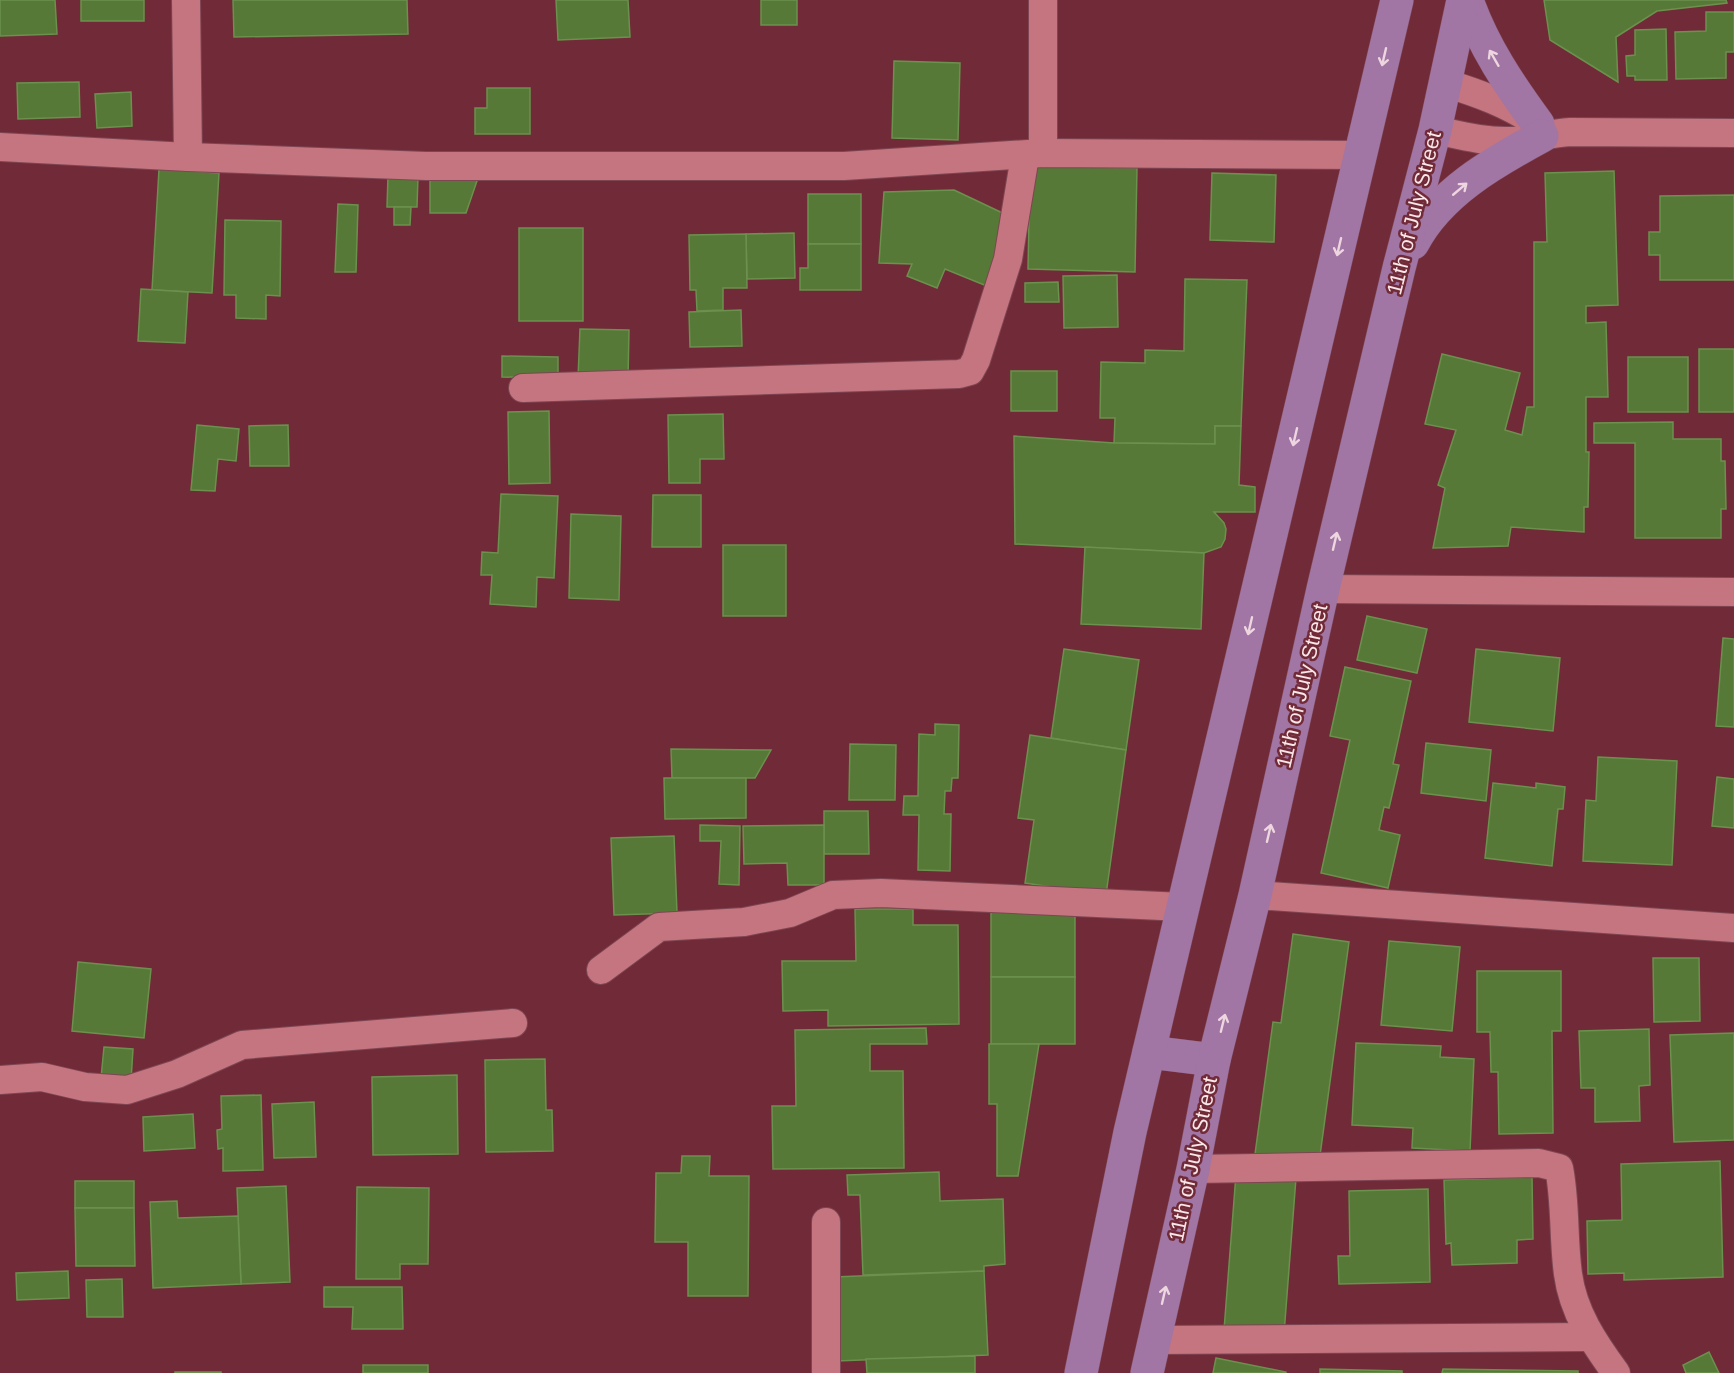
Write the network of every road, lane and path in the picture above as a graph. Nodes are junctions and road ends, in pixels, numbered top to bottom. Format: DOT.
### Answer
graph roads {
  1 [pos="186,0"];
  2 [pos="1043,0"];
  3 [pos="1397,0"];
  4 [pos="1465,0"];
  5 [pos="1446,83"];
  6 [pos="1435,130"];
  7 [pos="1543,131"];
  8 [pos="1734,133"];
  9 [pos="0,147"];
  10 [pos="1034,154"];
  11 [pos="1361,154"];
  12 [pos="188,157"];
  13 [pos="1399,268"];
  14 [pos="523,388"];
  15 [pos="1323,589"];
  16 [pos="1734,592"];
  17 [pos="1255,895"];
  18 [pos="1183,907"];
  19 [pos="1734,927"];
  20 [pos="601,970"];
  21 [pos="513,1023"];
  22 [pos="1149,1052"];
  23 [pos="1214,1060"];
  24 [pos="0,1080"];
  25 [pos="1193,1169"];
  26 [pos="826,1221"];
  27 [pos="1590,1337"];
  28 [pos="1154,1340"];
  29 [pos="826,1373"];
  30 [pos="1081,1373"];
  31 [pos="1147,1373"];
  32 [pos="1616,1373"];
  1 -- 12 [label="street"];
  2 -- 10 [label="street"];
  3 -- 11 [label="highway, one-way"];
  4 -- 5 [label="highway, 11th of July Street"];
  7 -- 4 [label="highway, one-way"];
  5 -- 6 [label="highway, 11th of July Street"];
  5 -- 7 [label="street"];
  6 -- 7 [label="street"];
  6 -- 13 [label="highway, 11th of July Street"];
  7 -- 8 [label="street"];
  13 -- 7 [label="highway, one-way"];
  9 -- 12 [label="street"];
  10 -- 11 [label="street"];
  10 -- 12 [label="street"];
  10 -- 14 [label="street"];
  11 -- 18 [label="highway, one-way"];
  15 -- 13 [label="highway, 11th of July Street, one-way"];
  15 -- 16 [label="street"];
  17 -- 15 [label="highway, 11th of July Street, one-way"];
  17 -- 19 [label="street"];
  23 -- 17 [label="highway, 11th of July Street, one-way"];
  18 -- 20 [label="street"];
  18 -- 22 [label="highway"];
  21 -- 24 [label="street"];
  22 -- 23 [label="highway"];
  22 -- 30 [label="highway"];
  23 -- 25 [label="highway, 11th of July Street"];
  25 -- 27 [label="street"];
  28 -- 25 [label="highway, 11th of July Street, one-way"];
  26 -- 29 [label="street"];
  27 -- 28 [label="street"];
  27 -- 32 [label="street"];
  28 -- 31 [label="highway, 11th of July Street"];
}
